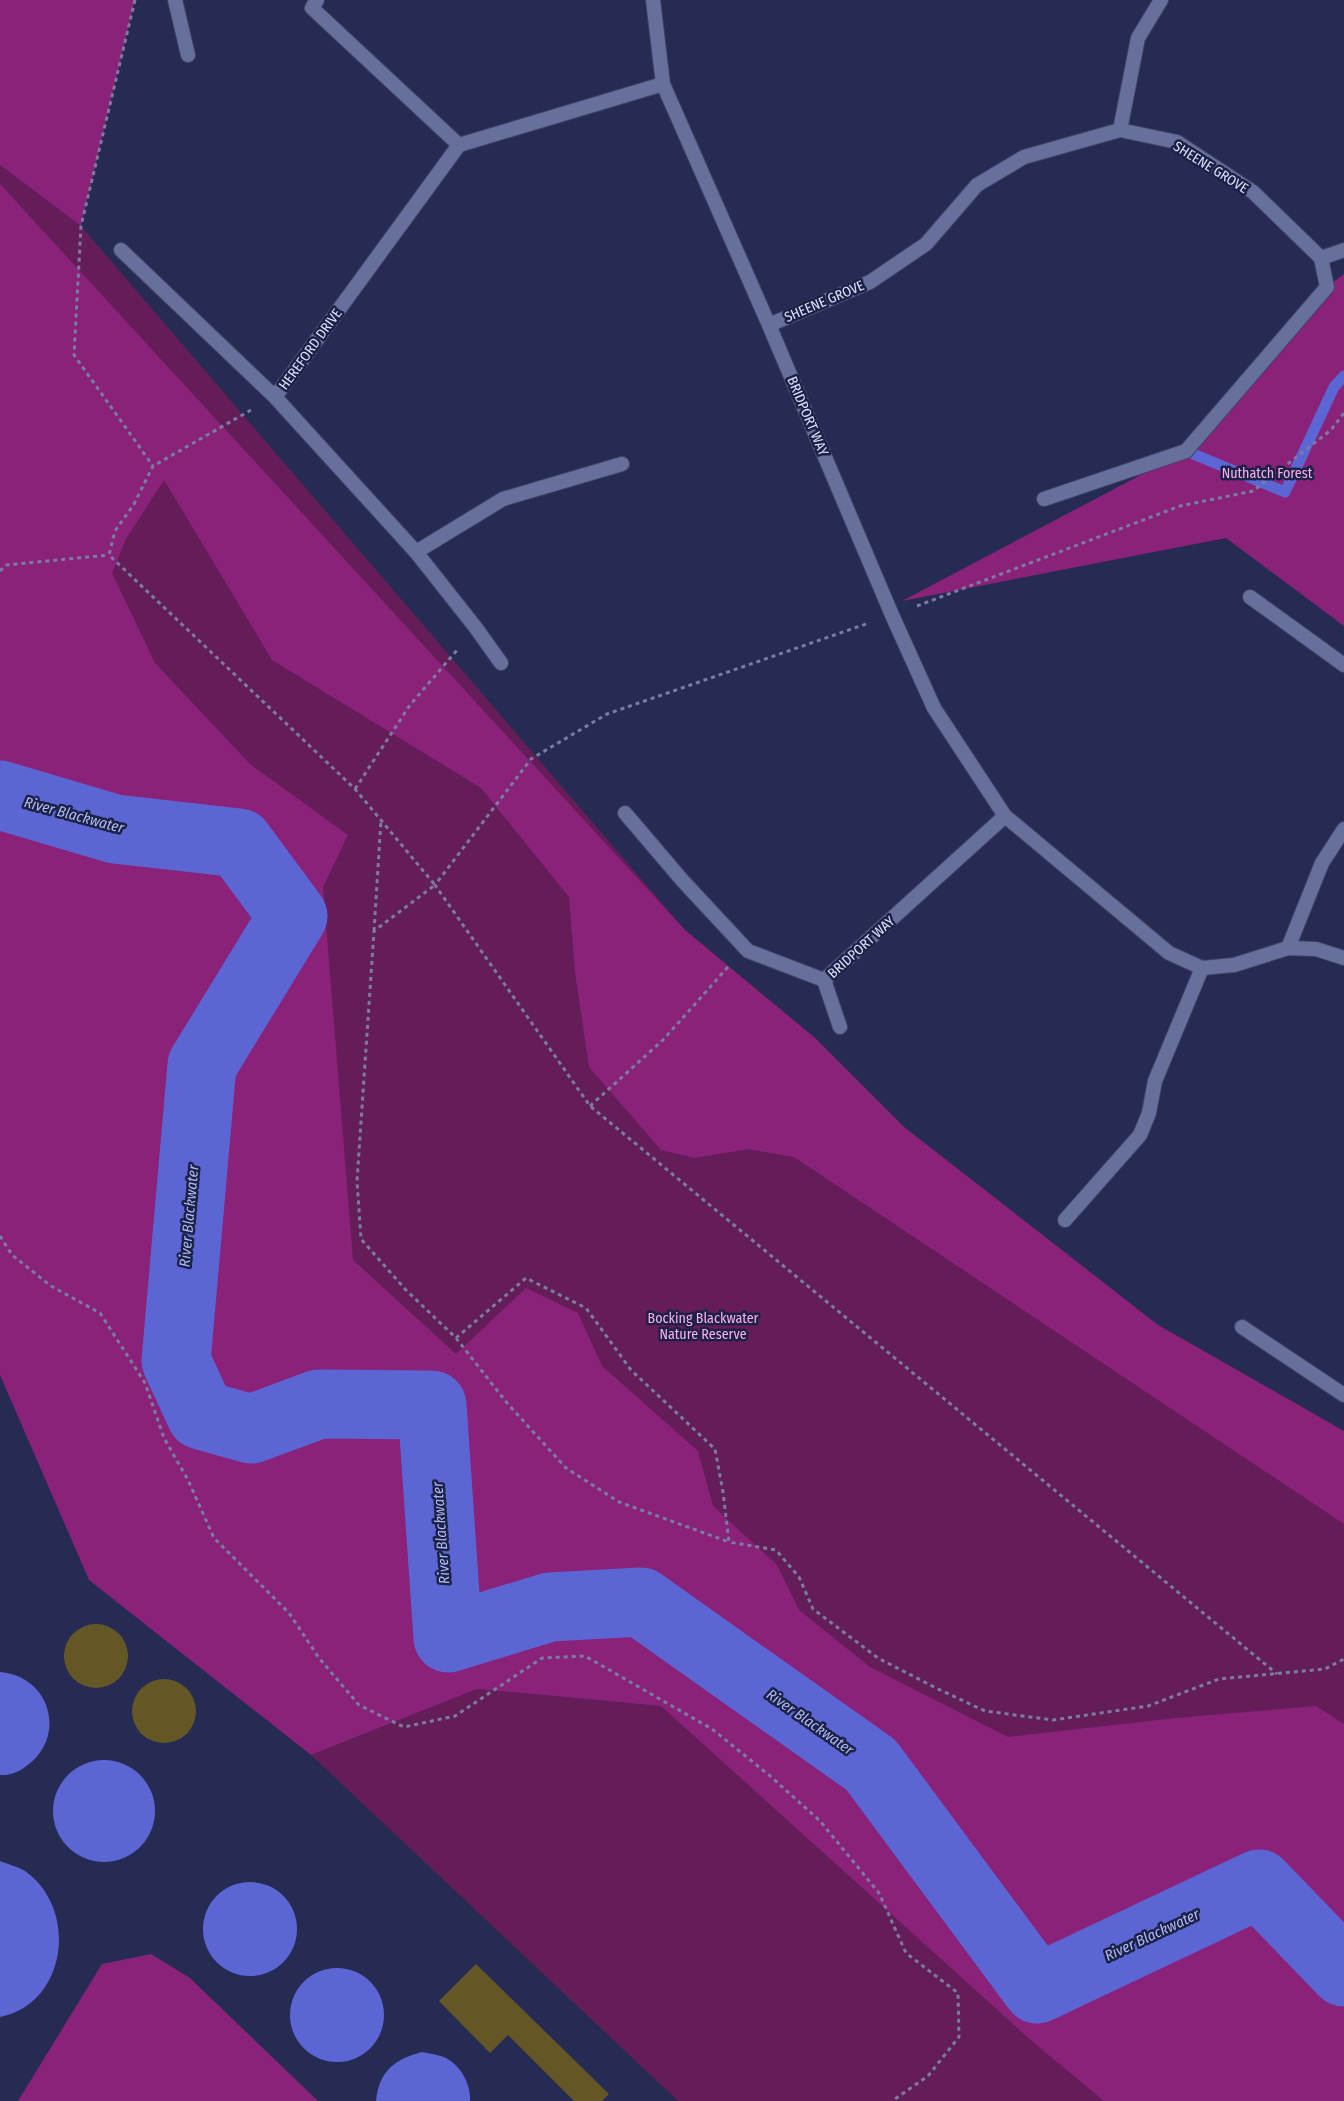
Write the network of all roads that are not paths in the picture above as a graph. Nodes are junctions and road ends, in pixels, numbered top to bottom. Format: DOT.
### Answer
graph roads {
  1 [pos="175,0"];
  2 [pos="652,0"];
  3 [pos="1161,0"];
  4 [pos="311,3"];
  5 [pos="188,55"];
  6 [pos="663,84"];
  7 [pos="1120,130"];
  8 [pos="459,144"];
  9 [pos="121,250"];
  10 [pos="1344,250"];
  11 [pos="1321,258"];
  12 [pos="769,324"];
  13 [pos="274,397"];
  14 [pos="622,464"];
  15 [pos="1044,499"];
  16 [pos="416,552"];
  17 [pos="1250,597"];
  18 [pos="501,663"];
  19 [pos="1344,665"];
  20 [pos="625,813"];
  21 [pos="1005,816"];
  22 [pos="1344,829"];
  23 [pos="1288,948"];
  24 [pos="1344,958"];
  25 [pos="1202,968"];
  26 [pos="824,980"];
  27 [pos="840,1027"];
  28 [pos="1065,1220"];
  29 [pos="1242,1327"];
  30 [pos="1344,1395"];
  1 -- 5 [label="street"];
  2 -- 6 [label="street, BRIDPORT WAY"];
  3 -- 7 [label="street"];
  4 -- 8 [label="street"];
  6 -- 8 [label="street"];
  6 -- 12 [label="street, BRIDPORT WAY"];
  7 -- 11 [label="street, SHEENE GROVE"];
  7 -- 12 [label="street, SHEENE GROVE"];
  8 -- 13 [label="street, HEREFORD DRIVE"];
  9 -- 13 [label="street"];
  10 -- 11 [label="street"];
  11 -- 15 [label="street"];
  12 -- 21 [label="street, BRIDPORT WAY"];
  13 -- 16 [label="street, HEREFORD DRIVE"];
  14 -- 16 [label="street"];
  16 -- 18 [label="street, HEREFORD DRIVE"];
  17 -- 19 [label="street"];
  20 -- 26 [label="street, BRIDPORT WAY"];
  21 -- 25 [label="street, BRIDPORT WAY"];
  21 -- 26 [label="street, BRIDPORT WAY"];
  22 -- 23 [label="street"];
  23 -- 24 [label="street, BRIDPORT WAY"];
  23 -- 25 [label="street, BRIDPORT WAY"];
  25 -- 28 [label="street"];
  26 -- 27 [label="street"];
  29 -- 30 [label="street"];
}
